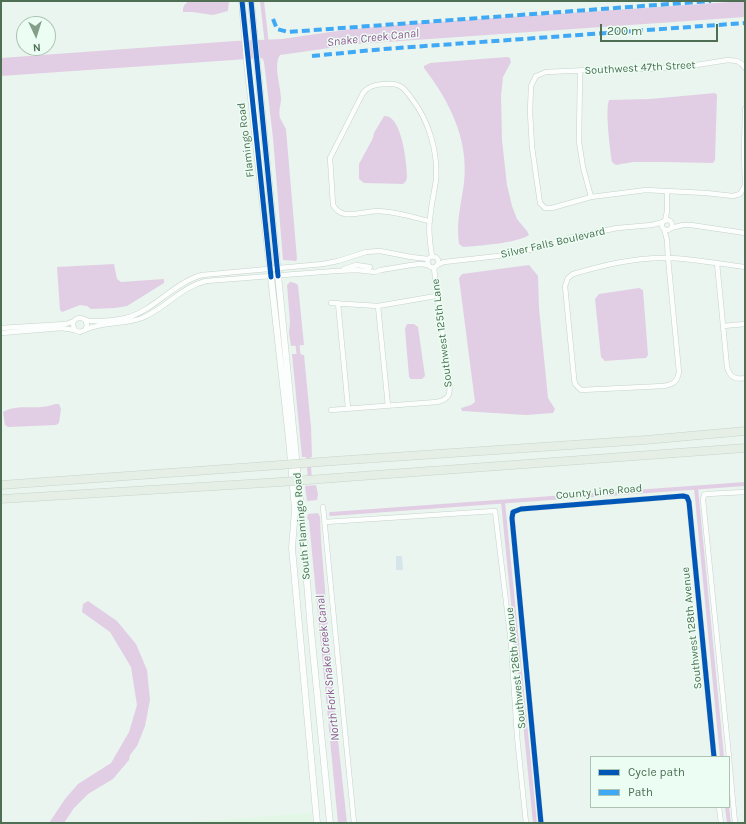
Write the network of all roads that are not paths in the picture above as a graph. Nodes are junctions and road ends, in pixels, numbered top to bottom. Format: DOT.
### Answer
graph roads {
  1 [pos="242,1"];
  2 [pos="251,1"];
  3 [pos="744,66"];
  4 [pos="580,71"];
  5 [pos="745,109"];
  6 [pos="667,191"];
  7 [pos="591,198"];
  8 [pos="429,221"];
  9 [pos="667,225"];
  10 [pos="745,233"];
  11 [pos="432,257"];
  12 [pos="668,258"];
  13 [pos="454,261"];
  14 [pos="718,264"];
  15 [pos="433,266"];
  16 [pos="270,268"];
  17 [pos="277,268"];
  18 [pos="745,268"];
  19 [pos="381,270"];
  20 [pos="335,271"];
  21 [pos="278,276"];
  22 [pos="271,277"];
  23 [pos="436,296"];
  24 [pos="331,303"];
  25 [pos="338,303"];
  26 [pos="378,306"];
  27 [pos="146,309"];
  28 [pos="150,315"];
  29 [pos="85,320"];
  30 [pos="74,321"];
  31 [pos="745,324"];
  32 [pos="723,326"];
  33 [pos="1,328"];
  34 [pos="74,330"];
  35 [pos="85,330"];
  36 [pos="1,333"];
  37 [pos="745,378"];
  38 [pos="388,406"];
  39 [pos="348,408"];
  40 [pos="331,410"];
  41 [pos="745,431"];
  42 [pos="745,448"];
  43 [pos="1,485"];
  44 [pos="745,492"];
  45 [pos="687,497"];
  46 [pos="1,499"];
  47 [pos="323,507"];
  48 [pos="513,512"];
  49 [pos="325,522"];
  50 [pos="714,756"];
  51 [pos="729,756"];
  52 [pos="730,769"];
  53 [pos="719,808"];
  54 [pos="317,823"];
  55 [pos="330,823"];
  56 [pos="354,823"];
  57 [pos="526,823"];
  58 [pos="542,823"];
  59 [pos="721,823"];
  60 [pos="735,823"];
  1 -- 16 [label="main road, Flamingo Road"];
  2 -- 17 [label="main road, Flamingo Road"];
  3 -- 4 [label="street, Southwest 47th Street"];
  4 -- 7 [label="street"];
  4 -- 7 [label="street, Southwest 47th Street"];
  5 -- 6 [label="street"];
  6 -- 7 [label="street"];
  6 -- 9 [label="street"];
  8 -- 8 [label="street"];
  8 -- 11 [label="street"];
  9 -- 10 [label="street, Silver Falls Boulevard"];
  9 -- 12 [label="street"];
  9 -- 13 [label="street, Silver Falls Boulevard"];
  11 -- 13 [label="street, Silver Falls Boulevard"];
  11 -- 15 [label="street"];
  11 -- 15 [label="street"];
  11 -- 17 [label="street, Silver Falls Boulevard"];
  12 -- 12 [label="street"];
  12 -- 14 [label="street"];
  13 -- 15 [label="street, Silver Falls Boulevard"];
  14 -- 18 [label="street"];
  14 -- 32 [label="street"];
  15 -- 19 [label="street, Silver Falls Boulevard"];
  15 -- 23 [label="street, Southwest 125th Lane"];
  16 -- 17 [label="street, Silver Falls Boulevard"];
  16 -- 22 [label="main road, Flamingo Road"];
  16 -- 27 [label="street, Silver Falls Boulevard"];
  17 -- 21 [label="main road, Flamingo Road"];
  19 -- 20 [label="street, Silver Falls Boulevard"];
  19 -- 20 [label="street, Silver Falls Boulevard"];
  20 -- 21 [label="street, Silver Falls Boulevard"];
  21 -- 22 [label="street, Silver Falls Boulevard"];
  21 -- 55 [label="main road, South Flamingo Road"];
  22 -- 28 [label="street, Silver Falls Boulevard"];
  22 -- 54 [label="main road, South Flamingo Road"];
  23 -- 26 [label="street"];
  23 -- 38 [label="street, Southwest 125th Lane"];
  24 -- 25 [label="street"];
  25 -- 26 [label="street"];
  25 -- 39 [label="street"];
  26 -- 38 [label="street"];
  27 -- 28 [label="street"];
  27 -- 29 [label="street, Silver Falls Boulevard"];
  28 -- 35 [label="street, Silver Falls Boulevard"];
  29 -- 30 [label="street"];
  29 -- 35 [label="street"];
  30 -- 33 [label="street"];
  30 -- 34 [label="street"];
  31 -- 32 [label="street"];
  32 -- 37 [label="street"];
  34 -- 35 [label="street"];
  34 -- 36 [label="street"];
  38 -- 39 [label="street"];
  39 -- 40 [label="street"];
  41 -- 43 [label="highway, bridge"];
  42 -- 46 [label="highway, bridge"];
  44 -- 51 [label="street"];
  45 -- 48 [label="street, County Line Road"];
  45 -- 50 [label="street, Southwest 128th Avenue"];
  47 -- 49 [label="street"];
  48 -- 58 [label="street, Southwest 126th Avenue"];
  49 -- 56 [label="street"];
  49 -- 57 [label="street, Southwest 126th Avenue"];
  52 -- 60 [label="street"];
  53 -- 59 [label="street"];
}
